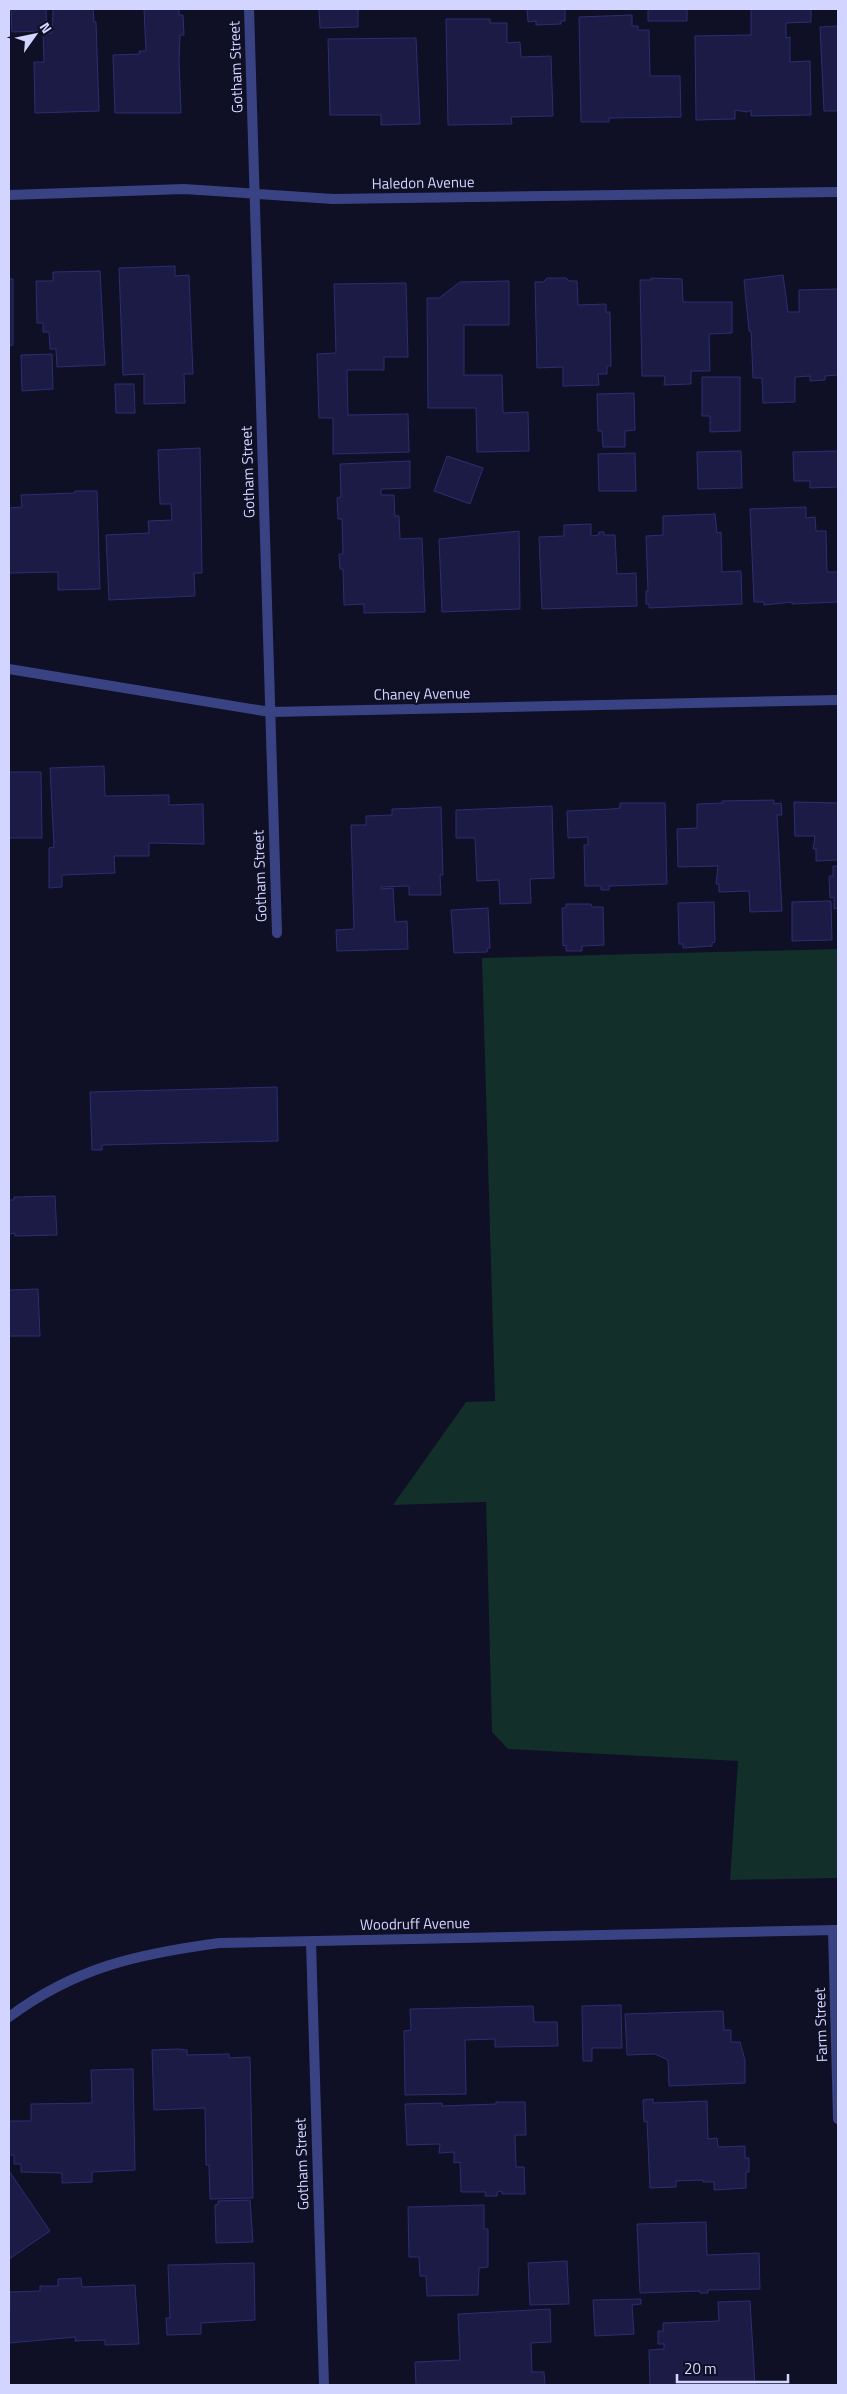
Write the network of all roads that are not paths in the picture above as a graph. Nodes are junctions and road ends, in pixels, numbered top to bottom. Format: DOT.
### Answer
graph roads {
  1 [pos="249,9"];
  2 [pos="838,192"];
  3 [pos="255,194"];
  4 [pos="9,195"];
  5 [pos="9,670"];
  6 [pos="838,700"];
  7 [pos="270,712"];
  8 [pos="277,933"];
  9 [pos="836,1930"];
  10 [pos="311,1942"];
  11 [pos="9,2017"];
  12 [pos="838,2119"];
  13 [pos="324,2385"];
  1 -- 3 [label="street, Gotham Street"];
  2 -- 3 [label="street, Haledon Avenue"];
  3 -- 4 [label="street, Haledon Avenue"];
  3 -- 7 [label="street, Gotham Street"];
  5 -- 7 [label="street, Chaney Avenue"];
  6 -- 7 [label="street, Chaney Avenue"];
  7 -- 8 [label="street, Gotham Street"];
  9 -- 10 [label="street, Woodruff Avenue"];
  9 -- 12 [label="street, Farm Street"];
  10 -- 11 [label="street, Woodruff Avenue"];
  10 -- 13 [label="street, Gotham Street"];
}
